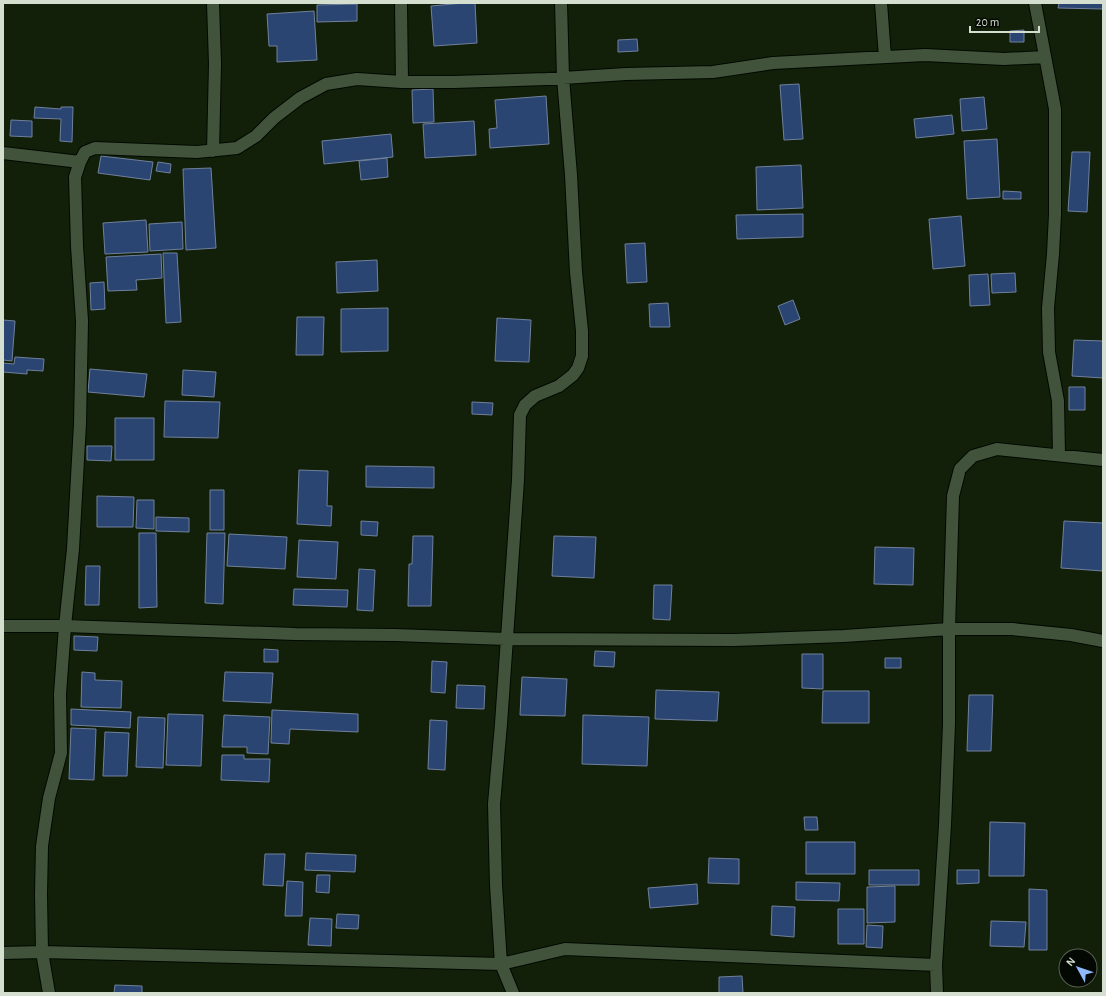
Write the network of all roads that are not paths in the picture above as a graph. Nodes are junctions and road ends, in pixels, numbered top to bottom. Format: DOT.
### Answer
graph roads {
  1 [pos="213,3"];
  2 [pos="401,3"];
  3 [pos="561,3"];
  4 [pos="881,3"];
  5 [pos="1035,3"];
  6 [pos="885,57"];
  7 [pos="1045,58"];
  8 [pos="563,78"];
  9 [pos="402,82"];
  10 [pos="213,151"];
  11 [pos="3,153"];
  12 [pos="80,162"];
  13 [pos="1059,455"];
  14 [pos="1103,460"];
  15 [pos="3,626"];
  16 [pos="65,626"];
  17 [pos="949,629"];
  18 [pos="507,639"];
  19 [pos="1103,641"];
  20 [pos="42,952"];
  21 [pos="3,953"];
  22 [pos="501,964"];
  23 [pos="936,965"];
  24 [pos="49,993"];
  25 [pos="513,993"];
  26 [pos="938,993"];
  1 -- 10 [label="street"];
  2 -- 9 [label="street"];
  3 -- 8 [label="street"];
  4 -- 6 [label="street"];
  5 -- 7 [label="street"];
  6 -- 7 [label="street"];
  6 -- 8 [label="street"];
  7 -- 13 [label="street"];
  8 -- 9 [label="street"];
  8 -- 18 [label="street"];
  9 -- 10 [label="street"];
  10 -- 12 [label="street"];
  11 -- 12 [label="street"];
  12 -- 16 [label="street"];
  13 -- 14 [label="street"];
  13 -- 17 [label="street"];
  15 -- 16 [label="street"];
  16 -- 18 [label="street"];
  16 -- 20 [label="street"];
  17 -- 18 [label="street"];
  17 -- 19 [label="street"];
  17 -- 23 [label="street"];
  18 -- 22 [label="street"];
  20 -- 21 [label="street"];
  20 -- 22 [label="street"];
  20 -- 24 [label="street"];
  22 -- 23 [label="street"];
  22 -- 25 [label="street"];
  23 -- 26 [label="street"];
}
